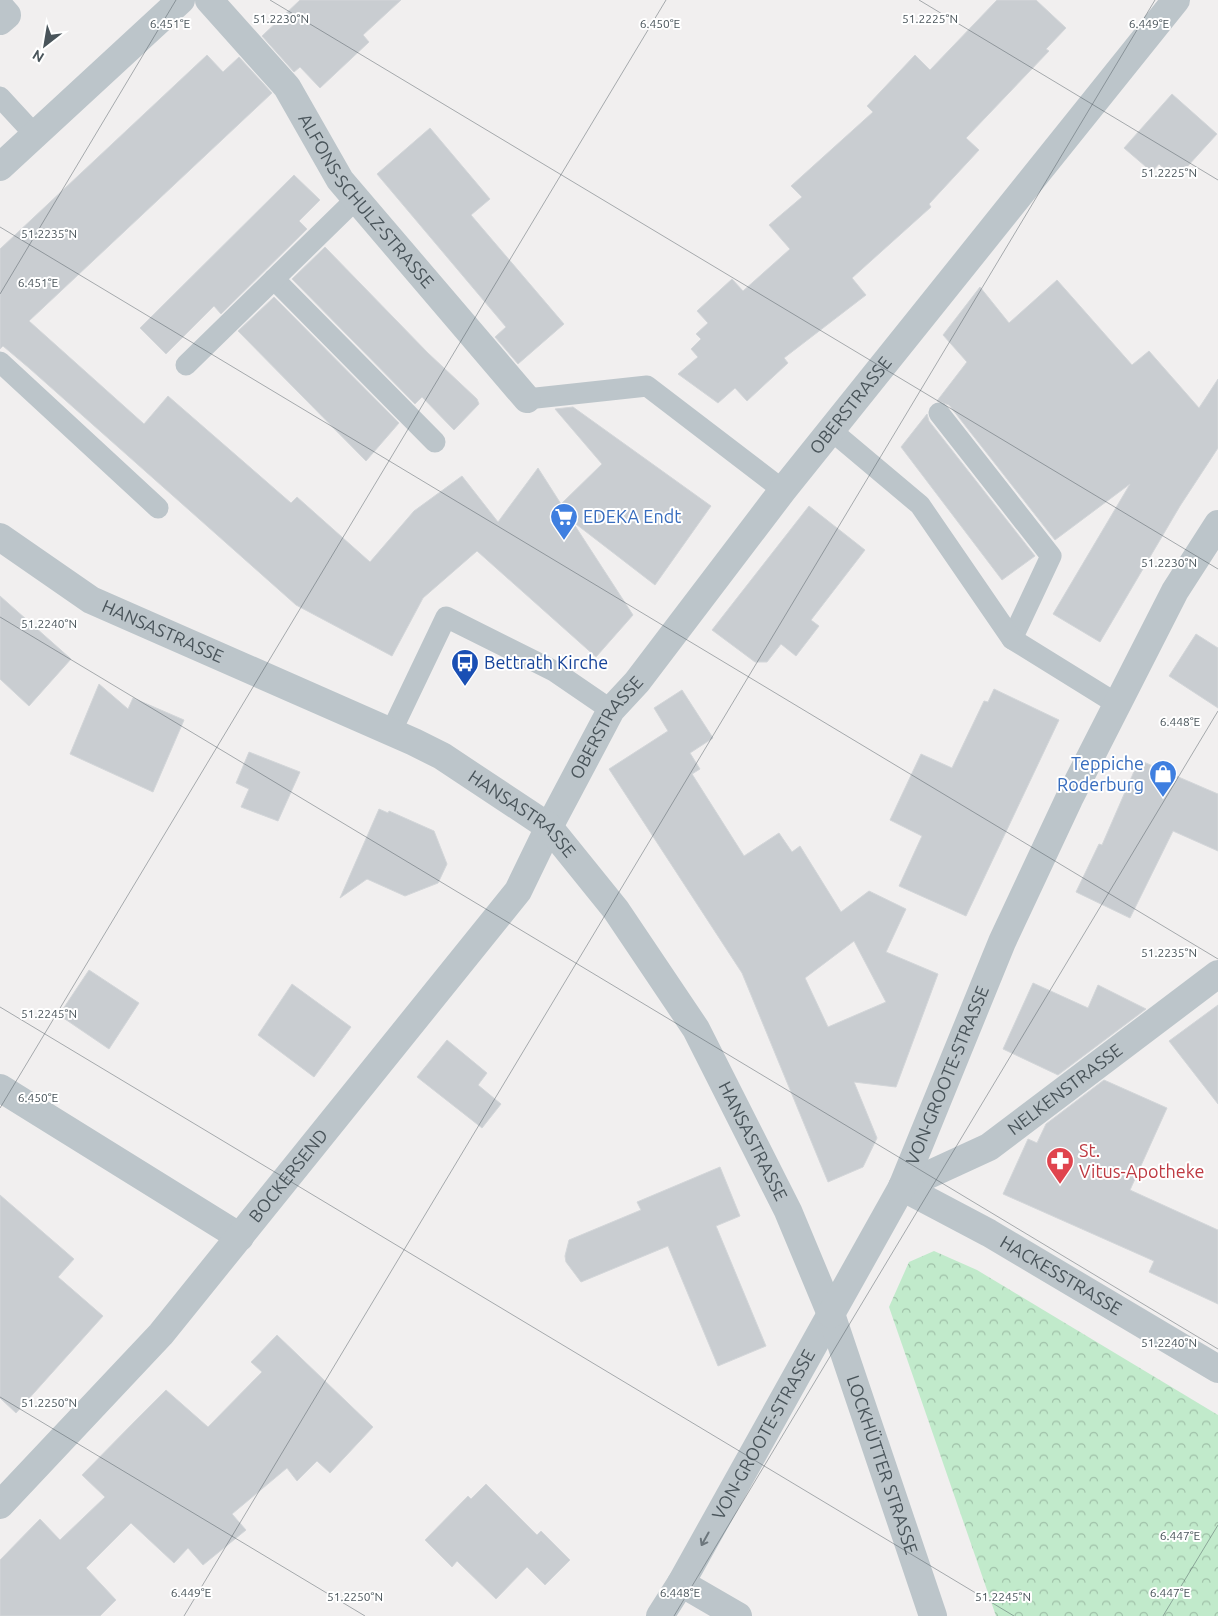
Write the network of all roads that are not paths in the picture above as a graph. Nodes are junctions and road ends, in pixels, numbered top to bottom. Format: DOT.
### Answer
graph roads {
  1 [pos="181,0"];
  2 [pos="209,0"];
  3 [pos="1176,0"];
  4 [pos="0,7"];
  5 [pos="0,21"];
  6 [pos="0,97"];
  7 [pos="35,135"];
  8 [pos="0,167"];
  9 [pos="356,199"];
  10 [pos="274,279"];
  11 [pos="0,362"];
  12 [pos="186,366"];
  13 [pos="527,399"];
  14 [pos="939,412"];
  15 [pos="832,431"];
  16 [pos="435,442"];
  17 [pos="783,490"];
  18 [pos="158,508"];
  19 [pos="1218,524"];
  20 [pos="0,537"];
  21 [pos="1012,639"];
  22 [pos="1117,704"];
  23 [pos="611,710"];
  24 [pos="391,732"];
  25 [pos="549,827"];
  26 [pos="1218,974"];
  27 [pos="0,1088"];
  28 [pos="902,1187"];
  29 [pos="240,1236"];
  30 [pos="831,1314"];
  31 [pos="1218,1369"];
  32 [pos="0,1505"];
  33 [pos="681,1583"];
  34 [pos="660,1616"];
  35 [pos="738,1616"];
  36 [pos="933,1616"];
  1 -- 7 [label="street"];
  2 -- 9 [label="street, ALFONS-SCHULZ-STRASSE"];
  3 -- 15 [label="street, OBERSTRASSE"];
  4 -- 5 [label="street"];
  6 -- 7 [label="lane"];
  7 -- 8 [label="street"];
  9 -- 10 [label="lane"];
  9 -- 13 [label="street, ALFONS-SCHULZ-STRASSE"];
  10 -- 12 [label="lane"];
  10 -- 16 [label="lane"];
  11 -- 18 [label="lane"];
  13 -- 17 [label="lane"];
  14 -- 21 [label="lane"];
  15 -- 17 [label="street, OBERSTRASSE"];
  15 -- 21 [label="lane"];
  17 -- 23 [label="street, OBERSTRASSE"];
  19 -- 22 [label="street, VON-GROOTE-STRASSE"];
  20 -- 24 [label="street, HANSASTRASSE"];
  21 -- 22 [label="lane"];
  22 -- 28 [label="street, VON-GROOTE-STRASSE"];
  23 -- 24 [label="lane"];
  23 -- 25 [label="street, OBERSTRASSE"];
  24 -- 25 [label="street, HANSASTRASSE"];
  25 -- 29 [label="street, BOCKERSEND"];
  25 -- 30 [label="street, HANSASTRASSE"];
  26 -- 28 [label="street, NELKENSTRASSE"];
  27 -- 29 [label="street"];
  28 -- 30 [label="street, VON-GROOTE-STRASSE"];
  28 -- 31 [label="street, HACKESSTRASSE"];
  29 -- 32 [label="street, BOCKERSEND"];
  30 -- 33 [label="street, VON-GROOTE-STRASSE, one-way"];
  30 -- 36 [label="street, LOCKHÜTTER STRASSE"];
  33 -- 34 [label="street, VON-GROOTE-STRASSE"];
  33 -- 35 [label="street"];
}
